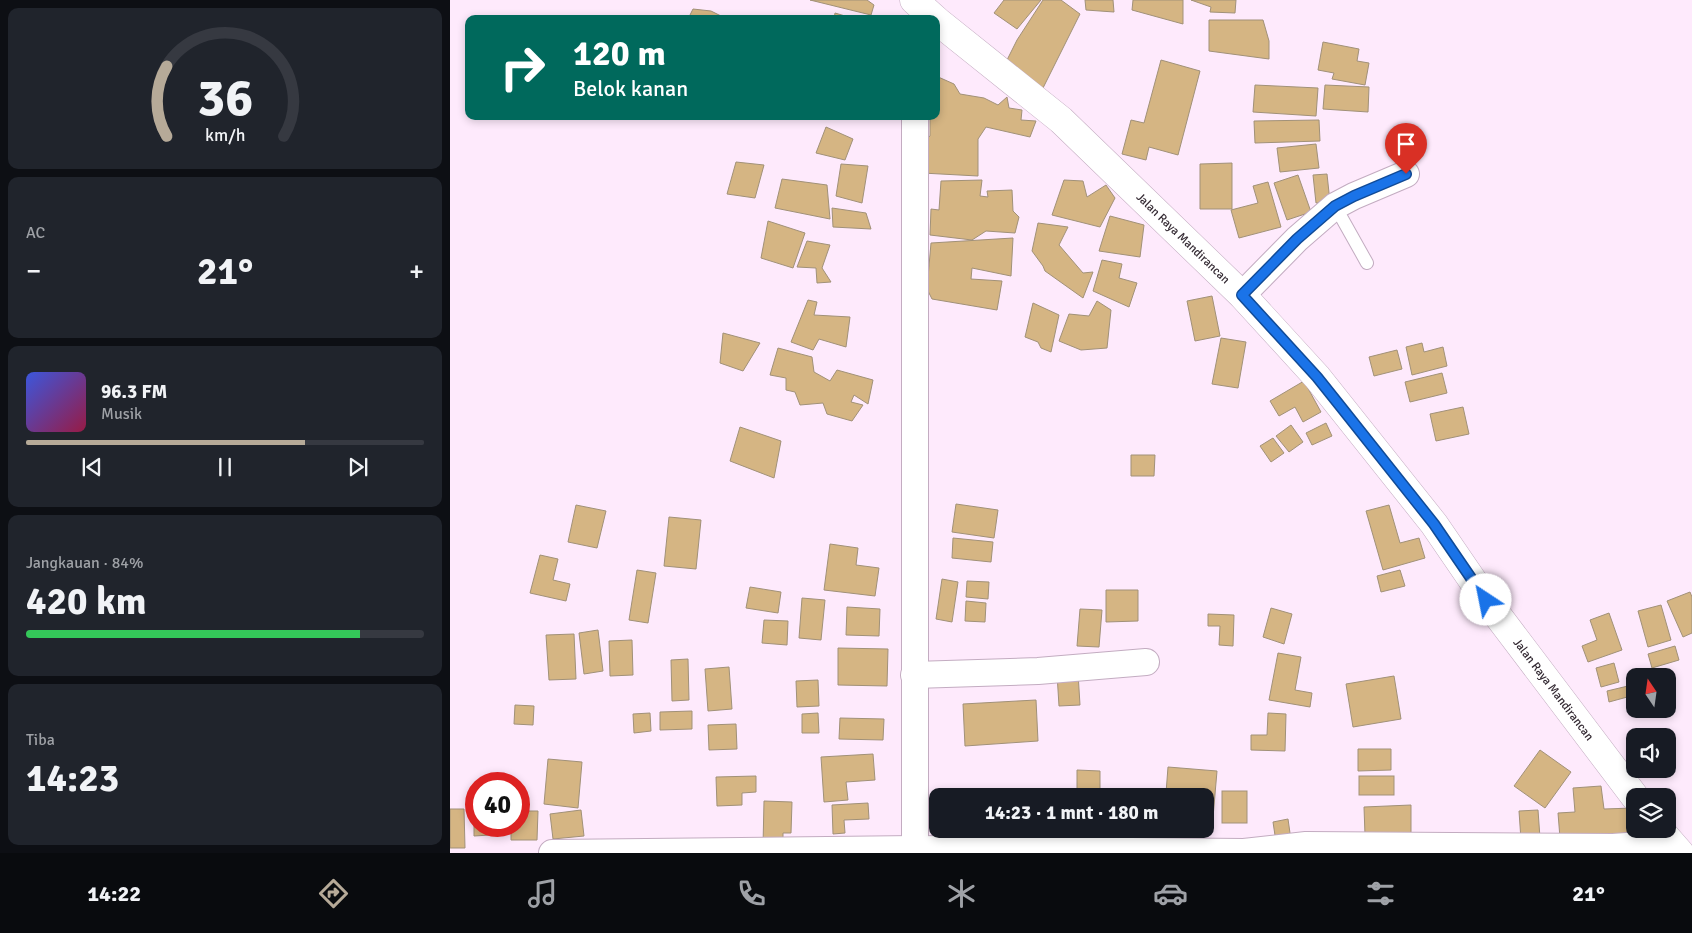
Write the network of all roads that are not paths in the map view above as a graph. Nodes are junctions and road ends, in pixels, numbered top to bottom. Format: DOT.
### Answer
graph roads {
  1 [pos="940,22"];
  2 [pos="915,120"];
  3 [pos="1406,174"];
  4 [pos="1335,206"];
  5 [pos="1367,263"];
  6 [pos="1242,295"];
  7 [pos="1146,662"];
  8 [pos="914,675"];
  9 [pos="1628,788"];
  10 [pos="1670,841"];
  11 [pos="915,851"];
  12 [pos="552,853"];
  13 [pos="1244,853"];
  1 -- 6 [label="street, Jalan Raya Mandirancan"];
  2 -- 8 [label="street"];
  3 -- 4 [label="street"];
  4 -- 5 [label="lane"];
  4 -- 6 [label="street"];
  6 -- 9 [label="street, Jalan Raya Mandirancan"];
  7 -- 8 [label="street"];
  8 -- 11 [label="street"];
  10 -- 13 [label="street"];
  11 -- 12 [label="street"];
  11 -- 13 [label="street"];
}
